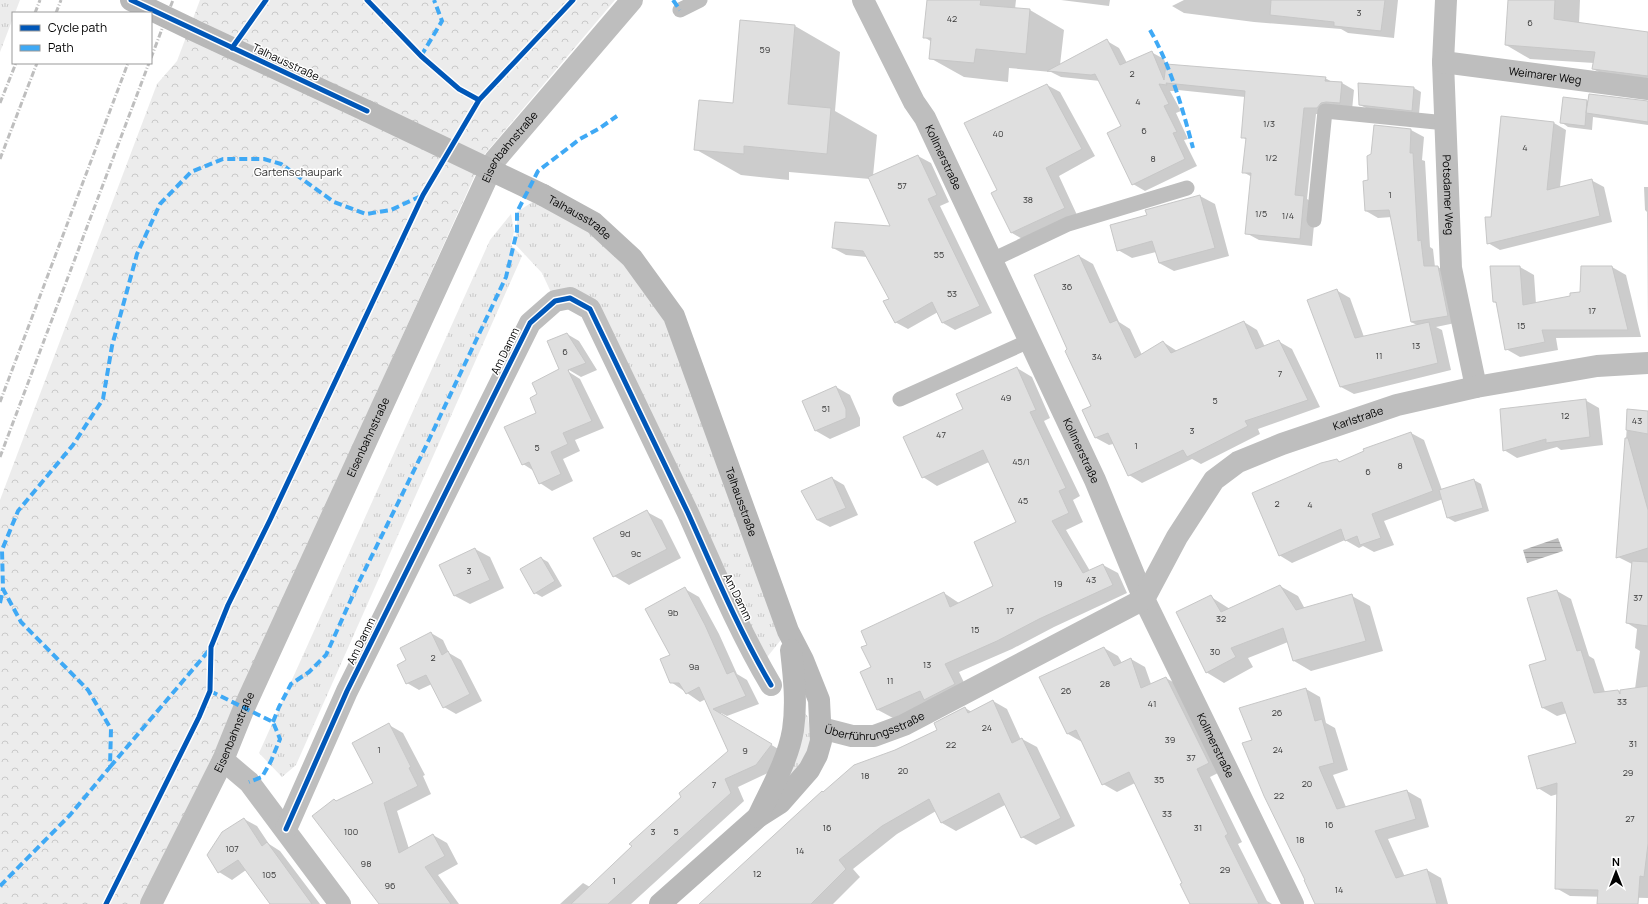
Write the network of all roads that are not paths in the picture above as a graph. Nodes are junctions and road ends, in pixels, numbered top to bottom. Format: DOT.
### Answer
graph roads {
  1 [pos="131,0"];
  2 [pos="632,0"];
  3 [pos="700,0"];
  4 [pos="863,0"];
  5 [pos="1446,0"];
  6 [pos="680,10"];
  7 [pos="1443,62"];
  8 [pos="1648,89"];
  9 [pos="1446,123"];
  10 [pos="1187,188"];
  11 [pos="1314,220"];
  12 [pos="992,260"];
  13 [pos="1029,341"];
  14 [pos="1648,363"];
  15 [pos="1476,386"];
  16 [pos="900,399"];
  17 [pos="1144,599"];
  18 [pos="788,631"];
  19 [pos="771,685"];
  20 [pos="795,688"];
  21 [pos="821,728"];
  22 [pos="223,760"];
  23 [pos="758,817"];
  24 [pos="286,829"];
  25 [pos="151,904"];
  26 [pos="340,904"];
  27 [pos="660,904"];
  28 [pos="1293,904"];
  1 -- 18 [label="main road, Talhausstraße, bridge"];
  2 -- 22 [label="street, Eisenbahnstraße"];
  3 -- 6 [label="lane"];
  4 -- 12 [label="street, Kollmerstraße"];
  5 -- 7 [label="street, Potsdamer Weg"];
  7 -- 8 [label="street, Weimarer Weg"];
  7 -- 9 [label="street, Potsdamer Weg"];
  9 -- 11 [label="lane"];
  9 -- 15 [label="street, Potsdamer Weg"];
  10 -- 12 [label="lane"];
  12 -- 13 [label="street, Kollmerstraße"];
  13 -- 16 [label="lane"];
  13 -- 17 [label="street, Kollmerstraße"];
  14 -- 15 [label="street, Karlstraße"];
  15 -- 17 [label="street, Karlstraße"];
  17 -- 21 [label="street, Überführungsstraße"];
  17 -- 28 [label="street, Kollmerstraße"];
  18 -- 20 [label="main road, Talhausstraße"];
  18 -- 21 [label="main road, Talhausstraße"];
  19 -- 24 [label="street, Am Damm"];
  20 -- 21 [label="main road"];
  20 -- 23 [label="main road"];
  21 -- 23 [label="main road, Überführungsstraße"];
  22 -- 24 [label="street"];
  22 -- 25 [label="street, Eisenbahnstraße"];
  23 -- 27 [label="main road, Überführungsstraße"];
  24 -- 26 [label="street"];
}
